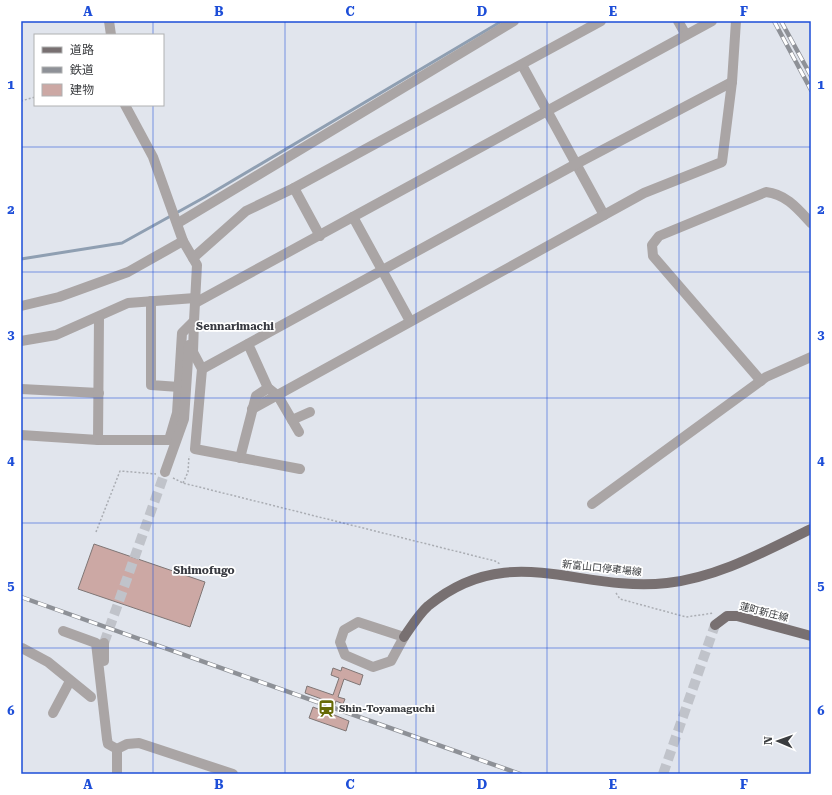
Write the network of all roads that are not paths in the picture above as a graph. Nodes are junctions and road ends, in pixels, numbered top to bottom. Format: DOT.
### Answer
graph roads {
  1 [pos="109,21"];
  2 [pos="514,21"];
  3 [pos="601,21"];
  4 [pos="678,21"];
  5 [pos="712,21"];
  6 [pos="736,21"];
  7 [pos="111,34"];
  8 [pos="686,35"];
  9 [pos="522,64"];
  10 [pos="732,82"];
  11 [pos="126,106"];
  12 [pos="548,111"];
  13 [pos="576,164"];
  14 [pos="294,188"];
  15 [pos="604,215"];
  16 [pos="353,217"];
  17 [pos="178,223"];
  18 [pos="811,223"];
  19 [pos="320,236"];
  20 [pos="183,241"];
  21 [pos="193,258"];
  22 [pos="383,271"];
  23 [pos="195,300"];
  24 [pos="151,302"];
  25 [pos="21,306"];
  26 [pos="99,317"];
  27 [pos="410,321"];
  28 [pos="192,323"];
  29 [pos="21,341"];
  30 [pos="248,344"];
  31 [pos="811,357"];
  32 [pos="202,369"];
  33 [pos="761,381"];
  34 [pos="179,386"];
  35 [pos="268,388"];
  36 [pos="21,389"];
  37 [pos="99,393"];
  38 [pos="278,396"];
  39 [pos="252,409"];
  40 [pos="310,412"];
  41 [pos="292,420"];
  42 [pos="299,432"];
  43 [pos="21,435"];
  44 [pos="98,440"];
  45 [pos="240,458"];
  46 [pos="300,469"];
  47 [pos="164,474"];
  48 [pos="592,504"];
  49 [pos="811,529"];
  50 [pos="715,625"];
  51 [pos="63,631"];
  52 [pos="811,636"];
  53 [pos="404,637"];
  54 [pos="104,643"];
  55 [pos="21,649"];
  56 [pos="70,681"];
  57 [pos="91,697"];
  58 [pos="53,713"];
  59 [pos="115,748"];
  60 [pos="117,774"];
  61 [pos="233,774"];
  1 -- 7 [label="street"];
  2 -- 17 [label="street"];
  3 -- 9 [label="street"];
  4 -- 8 [label="street"];
  5 -- 8 [label="street"];
  6 -- 10 [label="street"];
  8 -- 12 [label="street"];
  9 -- 12 [label="street"];
  9 -- 14 [label="street"];
  10 -- 13 [label="street"];
  10 -- 15 [label="street"];
  11 -- 17 [label="street"];
  12 -- 13 [label="street"];
  12 -- 16 [label="street"];
  13 -- 15 [label="street"];
  13 -- 22 [label="street"];
  14 -- 19 [label="street"];
  14 -- 21 [label="street"];
  15 -- 27 [label="street"];
  16 -- 19 [label="street"];
  16 -- 22 [label="street"];
  17 -- 20 [label="street"];
  18 -- 33 [label="street"];
  19 -- 23 [label="street"];
  20 -- 21 [label="street"];
  20 -- 25 [label="street"];
  21 -- 23 [label="street"];
  22 -- 27 [label="street"];
  22 -- 30 [label="street"];
  23 -- 24 [label="street"];
  23 -- 28 [label="street"];
  24 -- 26 [label="street"];
  24 -- 34 [label="street"];
  26 -- 29 [label="street"];
  26 -- 37 [label="street"];
  27 -- 38 [label="street"];
  28 -- 32 [label="street"];
  28 -- 34 [label="street"];
  28 -- 47 [label="street"];
  30 -- 32 [label="street"];
  30 -- 35 [label="street"];
  31 -- 33 [label="street"];
  32 -- 45 [label="street"];
  33 -- 48 [label="street"];
  34 -- 44 [label="street"];
  35 -- 38 [label="street"];
  35 -- 39 [label="street"];
  36 -- 37 [label="street"];
  37 -- 44 [label="street"];
  38 -- 39 [label="street"];
  38 -- 41 [label="street"];
  39 -- 45 [label="street"];
  40 -- 41 [label="street"];
  41 -- 42 [label="street"];
  43 -- 44 [label="street"];
  45 -- 46 [label="street"];
  49 -- 53 [label="main road, 新富山口停車場線"];
  50 -- 52 [label="main road, 蓮町新庄線"];
  51 -- 59 [label="street"];
  53 -- 53 [label="street"];
  54 -- 59 [label="street"];
  55 -- 56 [label="street"];
  56 -- 57 [label="street"];
  56 -- 58 [label="street"];
  59 -- 60 [label="street"];
  59 -- 61 [label="street"];
}
